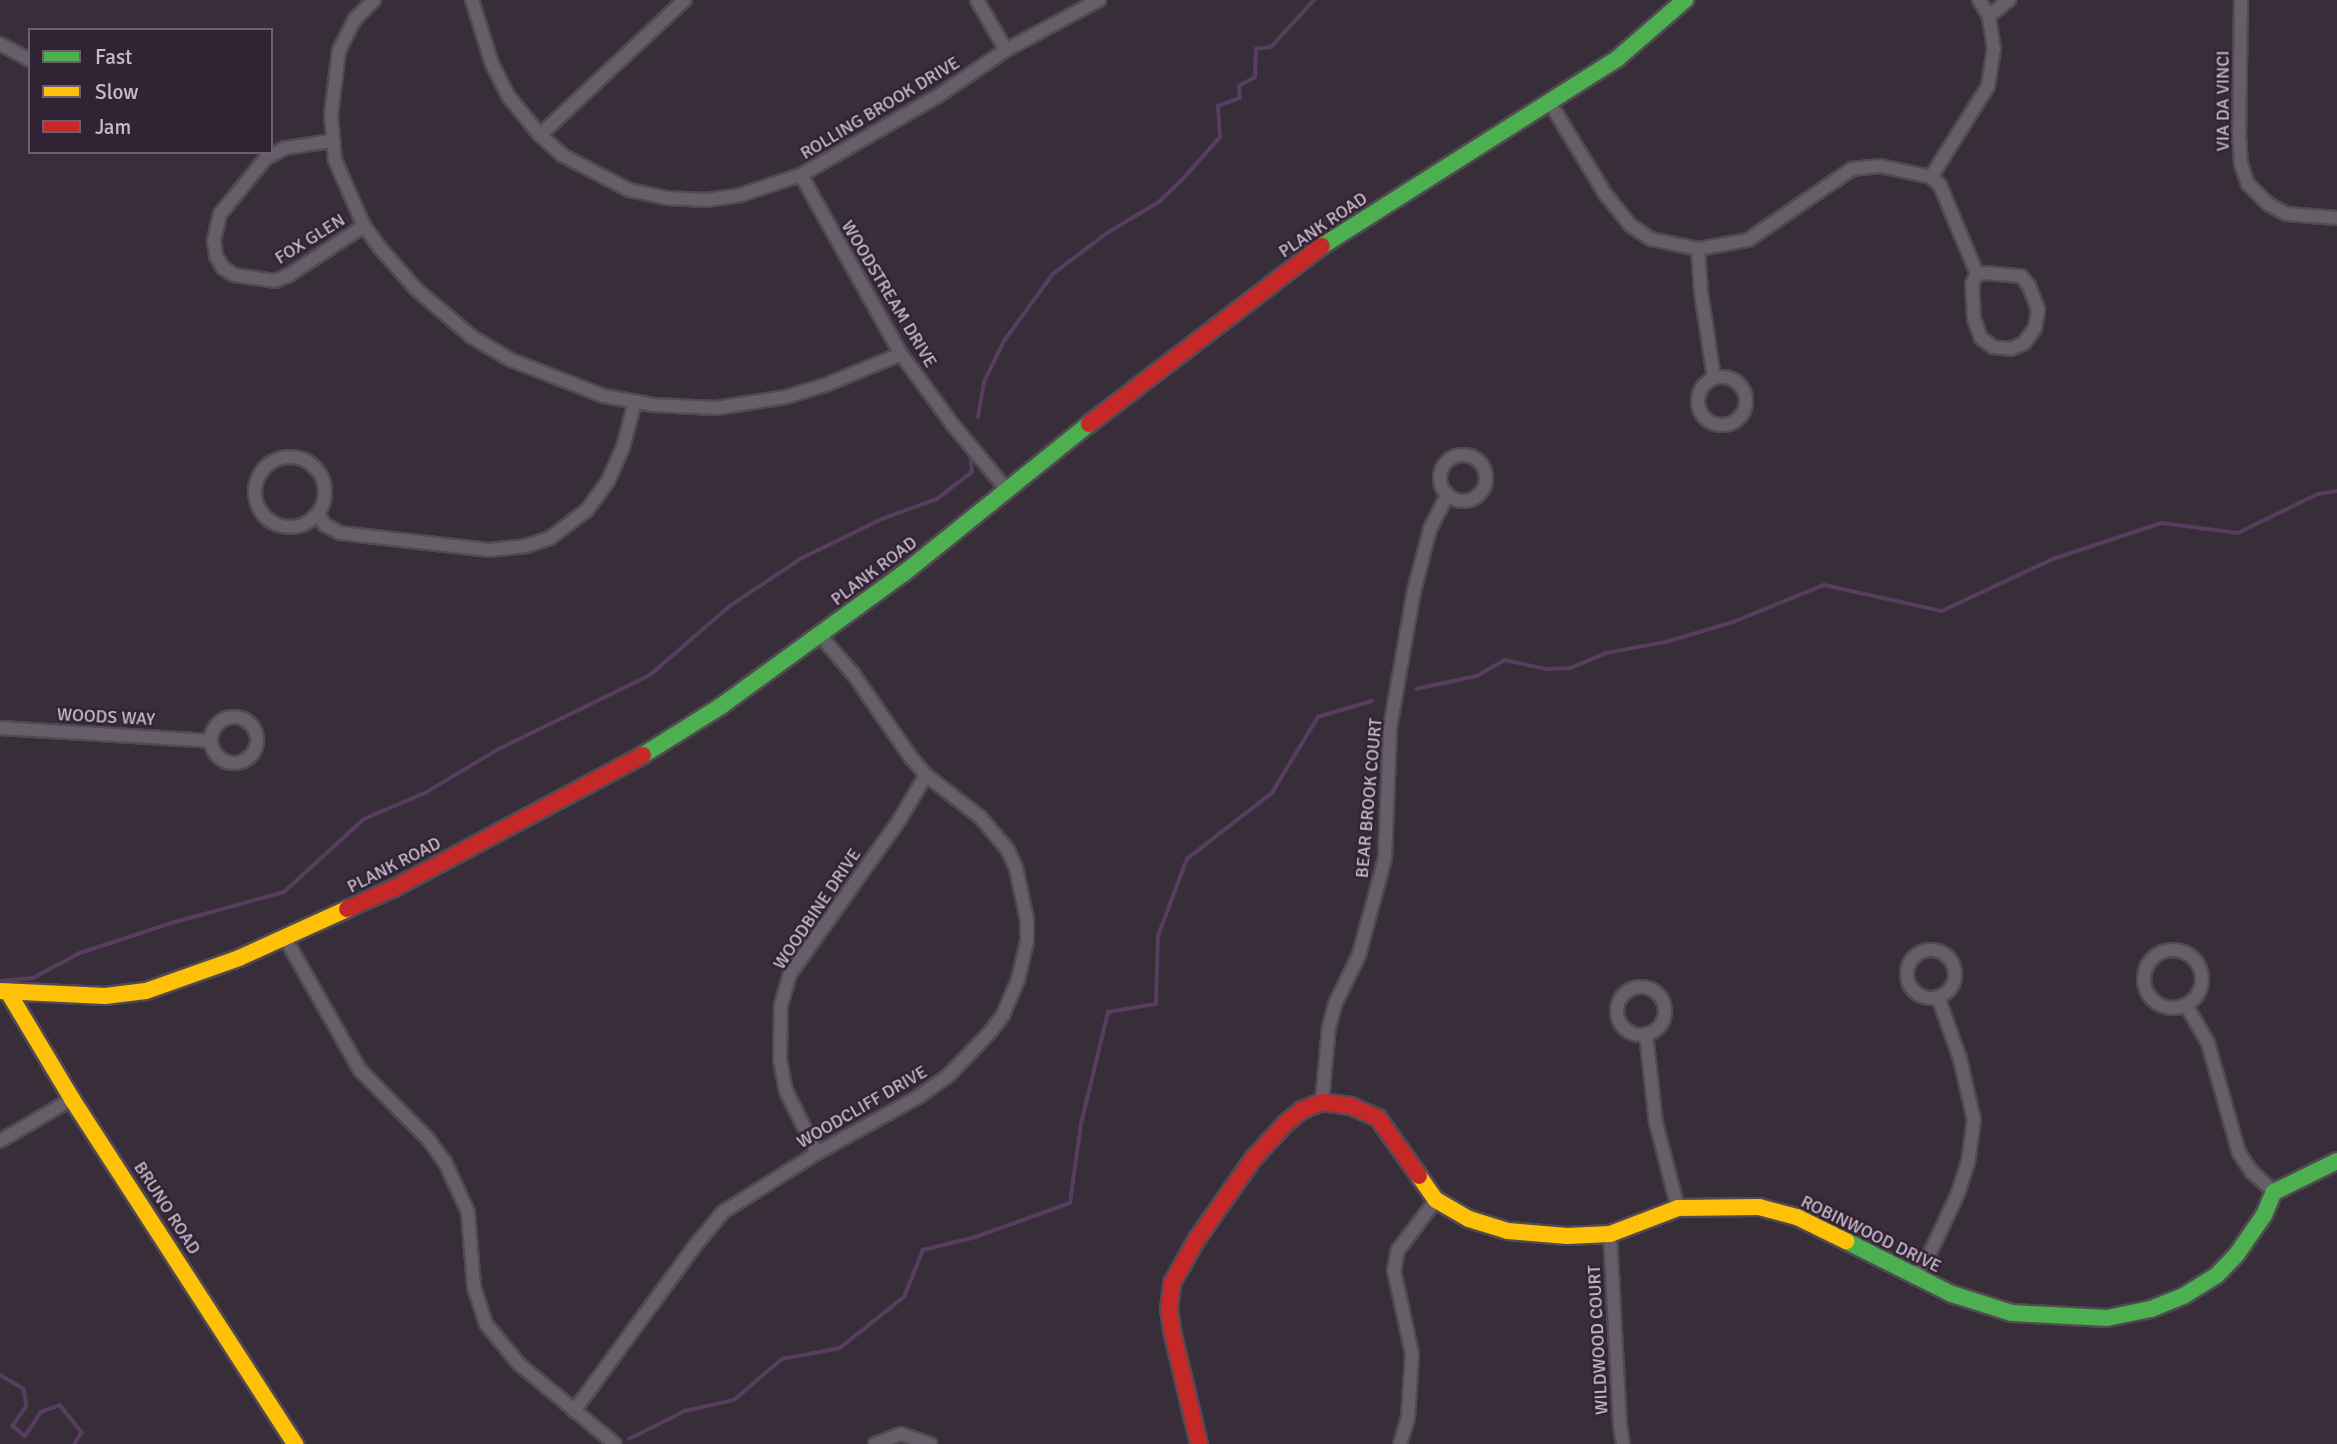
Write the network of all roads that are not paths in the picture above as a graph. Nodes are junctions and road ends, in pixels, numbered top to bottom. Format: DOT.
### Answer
graph roads {
  1 [pos="374,0"];
  2 [pos="472,0"];
  3 [pos="685,0"];
  4 [pos="976,0"];
  5 [pos="1098,0"];
  6 [pos="1685,0"];
  7 [pos="1979,0"];
  8 [pos="2009,0"];
  9 [pos="2241,0"];
  10 [pos="1989,16"];
  11 [pos="0,44"];
  12 [pos="1006,50"];
  13 [pos="28,59"];
  14 [pos="1550,103"];
  15 [pos="540,135"];
  16 [pos="331,141"];
  17 [pos="802,175"];
  18 [pos="1931,177"];
  19 [pos="2337,218"];
  20 [pos="364,226"];
  21 [pos="1698,249"];
  22 [pos="1977,274"];
  23 [pos="901,355"];
  24 [pos="1714,378"];
  25 [pos="635,402"];
  26 [pos="1008,491"];
  27 [pos="1448,494"];
  28 [pos="318,514"];
  29 [pos="820,635"];
  30 [pos="0,729"];
  31 [pos="211,741"];
  32 [pos="926,775"];
  33 [pos="285,939"];
  34 [pos="4,992"];
  35 [pos="1938,997"];
  36 [pos="2186,1005"];
  37 [pos="1646,1034"];
  38 [pos="72,1099"];
  39 [pos="1322,1102"];
  40 [pos="0,1141"];
  41 [pos="817,1153"];
  42 [pos="2337,1161"];
  43 [pos="2274,1192"];
  44 [pos="1436,1200"];
  45 [pos="1678,1208"];
  46 [pos="1610,1234"];
  47 [pos="1914,1278"];
  48 [pos="574,1411"];
  49 [pos="295,1444"];
  50 [pos="615,1444"];
  51 [pos="875,1444"];
  52 [pos="930,1444"];
  53 [pos="1199,1444"];
  54 [pos="1400,1444"];
  55 [pos="1623,1444"];
  1 -- 16 [label="street"];
  2 -- 15 [label="street, ROLLING BROOK DRIVE"];
  3 -- 15 [label="street"];
  4 -- 12 [label="street"];
  5 -- 12 [label="street, ROLLING BROOK DRIVE"];
  6 -- 14 [label="street, PLANK ROAD"];
  7 -- 10 [label="street"];
  8 -- 10 [label="street"];
  9 -- 19 [label="street, VIA DA VINCI"];
  10 -- 18 [label="street"];
  11 -- 13 [label="street"];
  12 -- 17 [label="street, ROLLING BROOK DRIVE"];
  14 -- 21 [label="street"];
  14 -- 26 [label="street, PLANK ROAD"];
  15 -- 17 [label="street, ROLLING BROOK DRIVE"];
  16 -- 20 [label="street"];
  16 -- 20 [label="street, FOX GLEN"];
  17 -- 23 [label="street, WOODSTREAM DRIVE"];
  18 -- 21 [label="street"];
  18 -- 22 [label="street"];
  20 -- 25 [label="street"];
  21 -- 24 [label="street"];
  22 -- 22 [label="street"];
  23 -- 25 [label="street"];
  23 -- 26 [label="street, WOODSTREAM DRIVE"];
  25 -- 28 [label="street"];
  26 -- 29 [label="street, PLANK ROAD"];
  27 -- 39 [label="street, BEAR BROOK COURT"];
  28 -- 28 [label="street"];
  29 -- 32 [label="street, WOODCLIFF DRIVE"];
  29 -- 33 [label="street, PLANK ROAD"];
  30 -- 31 [label="street, WOODS WAY"];
  32 -- 41 [label="street, WOODBINE DRIVE"];
  32 -- 41 [label="street, WOODCLIFF DRIVE"];
  33 -- 34 [label="street, PLANK ROAD"];
  33 -- 48 [label="street"];
  34 -- 38 [label="street, BRUNO ROAD"];
  35 -- 47 [label="street"];
  36 -- 36 [label="street"];
  36 -- 43 [label="street"];
  37 -- 45 [label="street"];
  38 -- 40 [label="street"];
  38 -- 49 [label="street, BRUNO ROAD"];
  39 -- 44 [label="street, ROBINWOOD DRIVE"];
  39 -- 53 [label="street"];
  41 -- 48 [label="street, WOODCLIFF DRIVE"];
  42 -- 43 [label="street"];
  43 -- 47 [label="street, ROBINWOOD DRIVE"];
  44 -- 46 [label="street, ROBINWOOD DRIVE"];
  44 -- 54 [label="street"];
  45 -- 46 [label="street, ROBINWOOD DRIVE"];
  45 -- 47 [label="street, ROBINWOOD DRIVE"];
  46 -- 55 [label="street, WILDWOOD COURT"];
  48 -- 50 [label="street"];
  51 -- 52 [label="street"];
}
